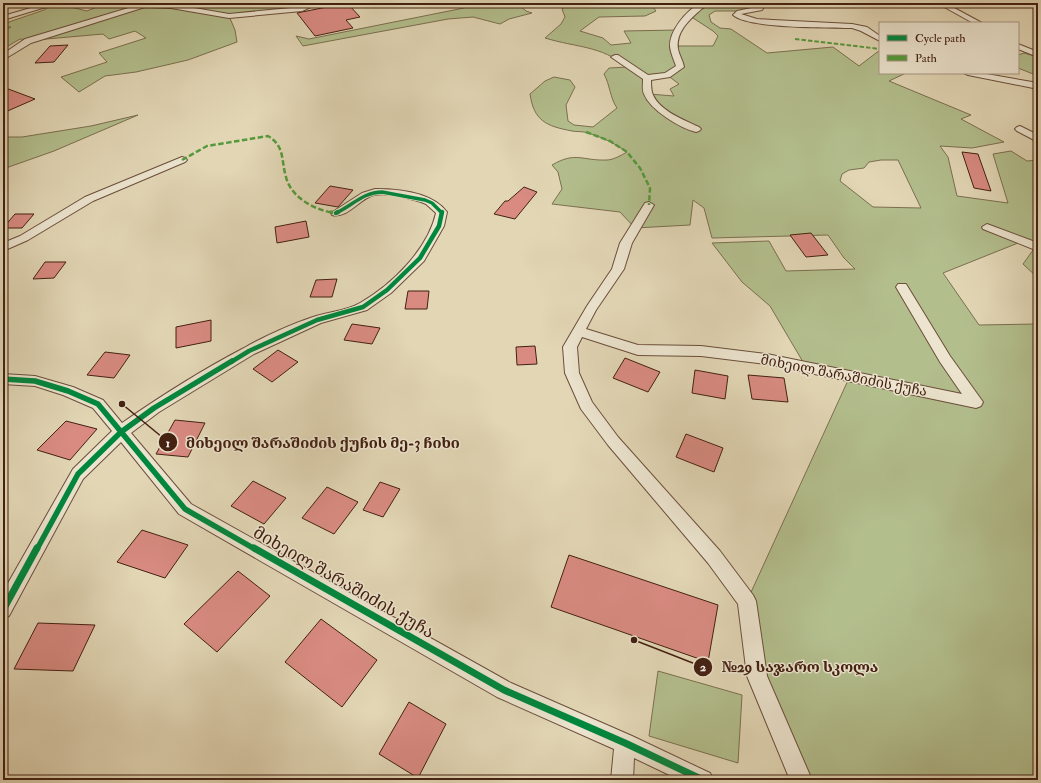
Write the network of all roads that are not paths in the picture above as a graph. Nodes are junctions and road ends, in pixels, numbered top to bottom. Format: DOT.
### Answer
graph roads {
  1 [pos="56,3"];
  2 [pos="219,3"];
  3 [pos="268,3"];
  4 [pos="307,3"];
  5 [pos="705,3"];
  6 [pos="753,3"];
  7 [pos="940,3"];
  8 [pos="3,18"];
  9 [pos="976,22"];
  10 [pos="879,38"];
  11 [pos="1019,46"];
  12 [pos="1038,55"];
  13 [pos="615,57"];
  14 [pos="3,58"];
  15 [pos="973,74"];
  16 [pos="647,78"];
  17 [pos="1038,86"];
  18 [pos="696,129"];
  19 [pos="1020,129"];
  20 [pos="1038,139"];
  21 [pos="182,160"];
  22 [pos="649,205"];
  23 [pos="336,213"];
  24 [pos="987,227"];
  25 [pos="3,247"];
  26 [pos="1038,247"];
  27 [pos="902,287"];
  28 [pos="578,331"];
  29 [pos="3,379"];
  30 [pos="121,432"];
  31 [pos="3,610"];
  32 [pos="625,743"];
  33 [pos="622,780"];
  34 [pos="703,780"];
  35 [pos="801,780"];
  1 -- 8 [label="street"];
  2 -- 3 [label="street"];
  4 -- 14 [label="street"];
  5 -- 16 [label="street"];
  6 -- 10 [label="street"];
  7 -- 9 [label="street"];
  11 -- 12 [label="street"];
  13 -- 16 [label="street"];
  15 -- 17 [label="street"];
  16 -- 18 [label="street"];
  19 -- 20 [label="street"];
  21 -- 25 [label="street"];
  22 -- 28 [label="street"];
  23 -- 30 [label="street"];
  24 -- 26 [label="street"];
  27 -- 28 [label="street, მიხეილ შარაშიძის ქუჩა"];
  28 -- 35 [label="street"];
  29 -- 30 [label="street, მიხეილ შარაშიძის ქუჩა"];
  30 -- 31 [label="street"];
  30 -- 32 [label="street, მიხეილ შარაშიძის ქუჩა"];
  32 -- 33 [label="street"];
  32 -- 34 [label="street, მიხეილ შარაშიძის ქუჩა"];
}
